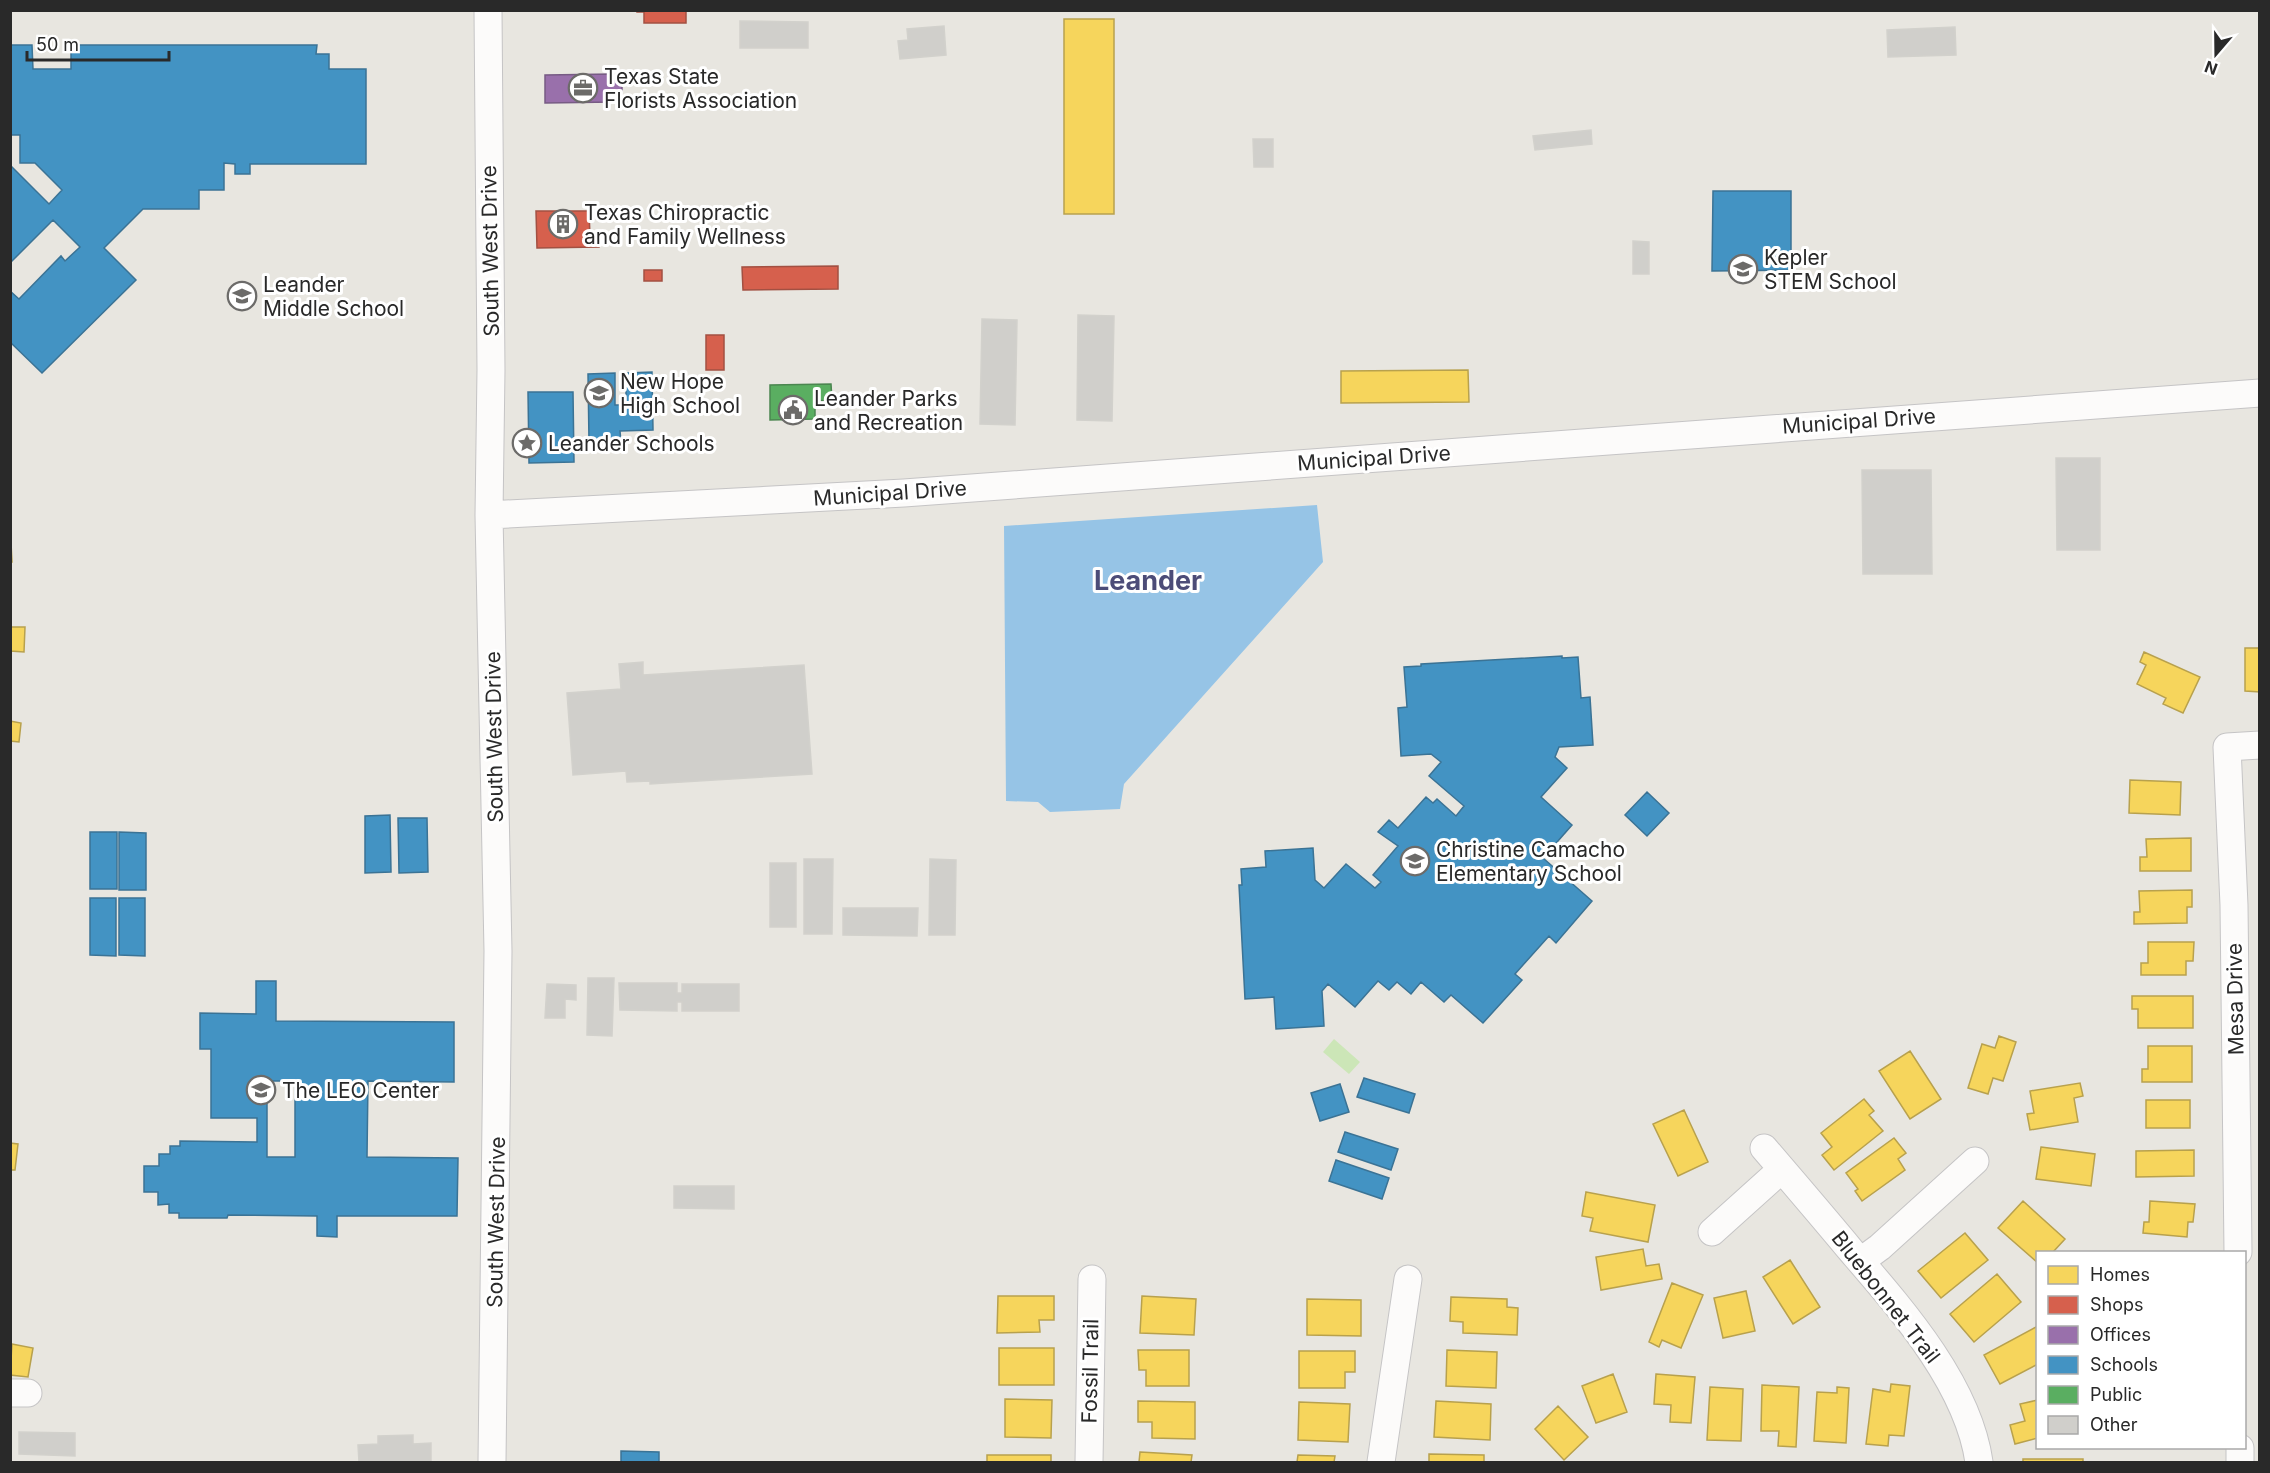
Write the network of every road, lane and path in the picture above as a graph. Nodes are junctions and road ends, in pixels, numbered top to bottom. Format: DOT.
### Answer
graph roads {
  1 [pos="488,10"];
  2 [pos="2259,393"];
  3 [pos="489,515"];
  4 [pos="2259,745"];
  5 [pos="1764,1148"];
  6 [pos="1975,1161"];
  7 [pos="1782,1169"];
  8 [pos="1712,1233"];
  9 [pos="2238,1251"];
  10 [pos="1861,1261"];
  11 [pos="1092,1279"];
  12 [pos="1408,1279"];
  13 [pos="492,1462"];
  14 [pos="1089,1462"];
  15 [pos="1381,1462"];
  16 [pos="1979,1462"];
  1 -- 3 [label="street, South West Drive"];
  2 -- 3 [label="street, Municipal Drive"];
  3 -- 13 [label="street, South West Drive"];
  4 -- 9 [label="street, Mesa Drive"];
  5 -- 7 [label="street, Bluebonnet Trail"];
  6 -- 10 [label="street"];
  7 -- 8 [label="street"];
  7 -- 10 [label="street, Bluebonnet Trail"];
  10 -- 16 [label="street, Bluebonnet Trail"];
  11 -- 14 [label="street, Fossil Trail"];
  12 -- 15 [label="street"];
}
